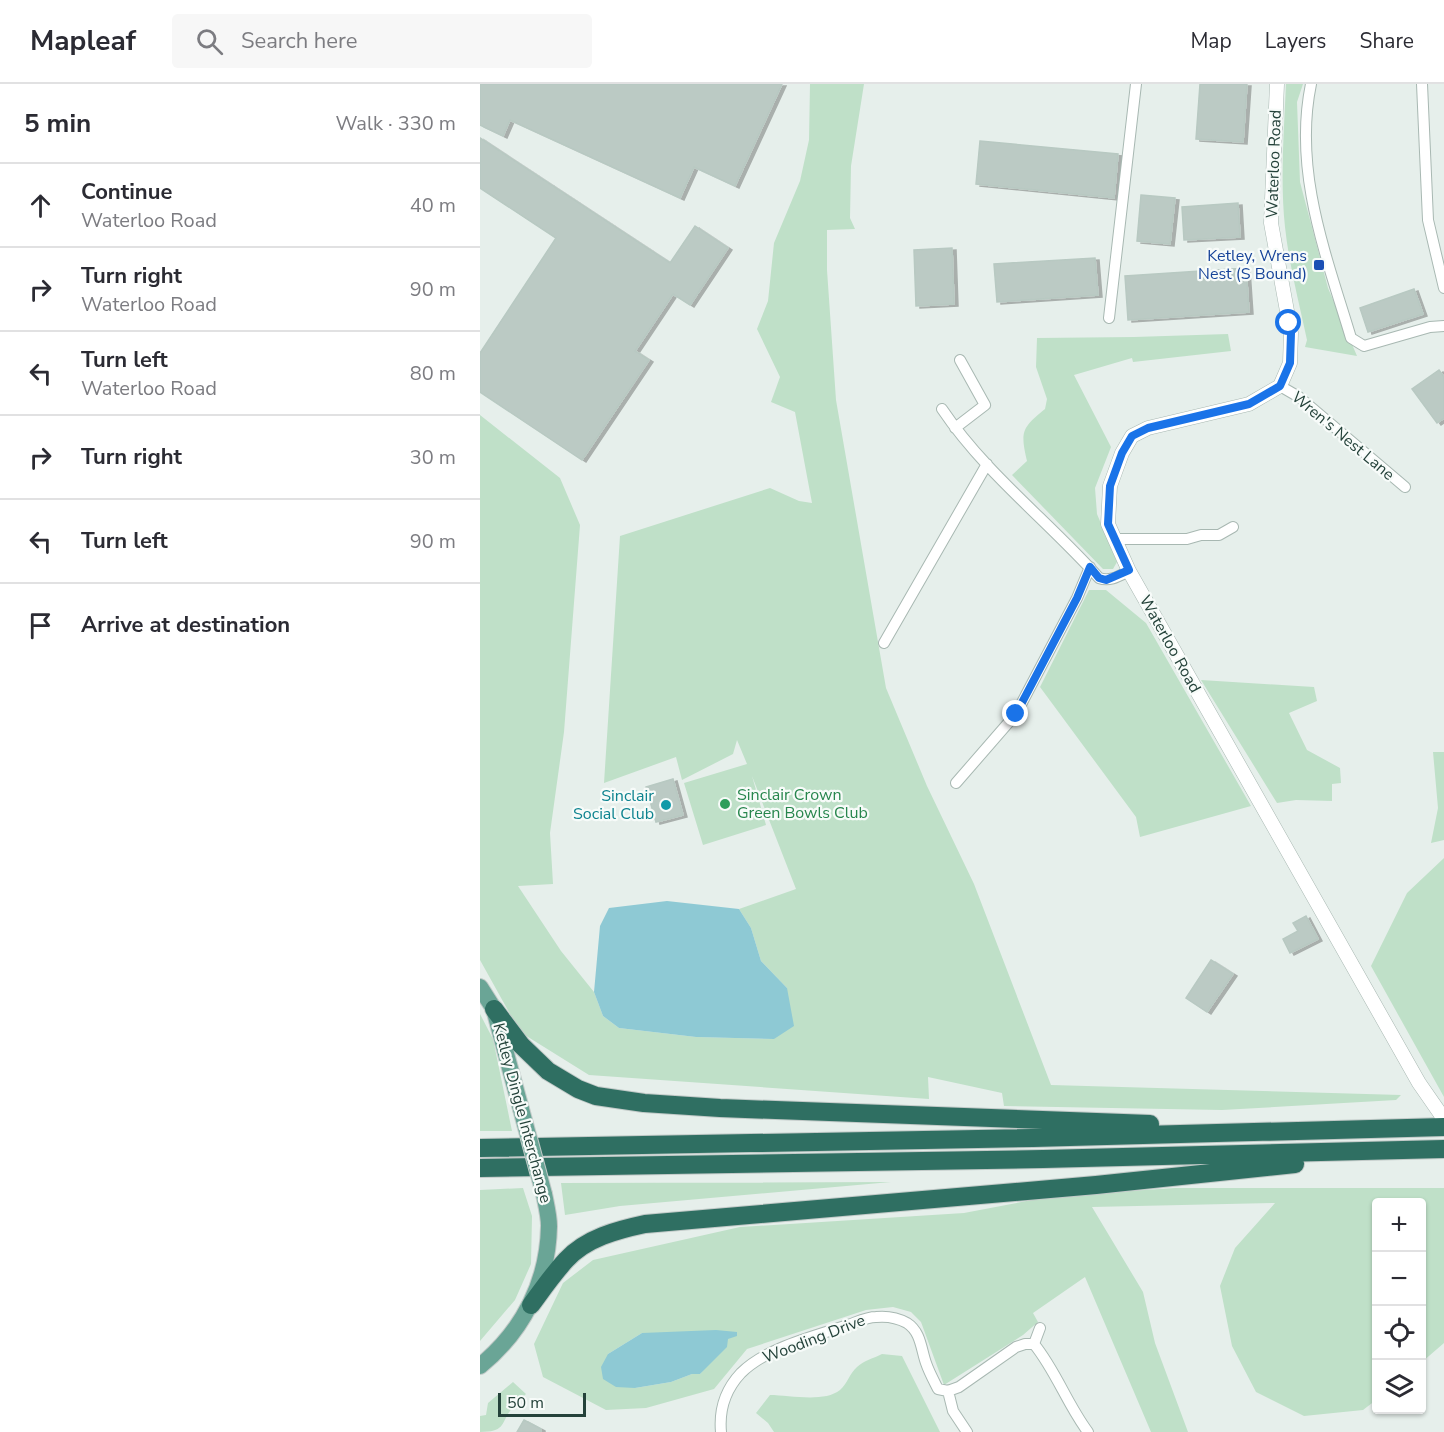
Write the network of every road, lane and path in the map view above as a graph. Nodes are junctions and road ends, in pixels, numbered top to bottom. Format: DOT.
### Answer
graph roads {
  1 [pos="1136,84"];
  2 [pos="1277,84"];
  3 [pos="1311,84"];
  4 [pos="1422,84"];
  5 [pos="1444,288"];
  6 [pos="1109,318"];
  7 [pos="1444,326"];
  8 [pos="960,360"];
  9 [pos="1280,386"];
  10 [pos="942,409"];
  11 [pos="955,428"];
  12 [pos="987,464"];
  13 [pos="1405,487"];
  14 [pos="1233,527"];
  15 [pos="1115,539"];
  16 [pos="1090,567"];
  17 [pos="1129,570"];
  18 [pos="884,643"];
  19 [pos="956,783"];
  20 [pos="480,987"];
  21 [pos="494,1009"];
  22 [pos="1442,1125"];
  23 [pos="1318,1130"];
  24 [pos="480,1148"];
  25 [pos="1444,1149"];
  26 [pos="480,1168"];
  27 [pos="531,1305"];
  28 [pos="1040,1328"];
  29 [pos="1034,1344"];
  30 [pos="480,1366"];
  31 [pos="948,1391"];
  32 [pos="721,1432"];
  33 [pos="968,1432"];
  34 [pos="1088,1432"];
  1 -- 6 [label="street"];
  2 -- 9 [label="street, Waterloo Road"];
  3 -- 7 [label="street"];
  4 -- 5 [label="street"];
  8 -- 11 [label="street"];
  9 -- 13 [label="street, Wren's Nest Lane"];
  9 -- 15 [label="street, Waterloo Road"];
  10 -- 11 [label="street"];
  11 -- 12 [label="street"];
  12 -- 16 [label="street"];
  12 -- 18 [label="street"];
  14 -- 15 [label="street"];
  15 -- 17 [label="street, Waterloo Road"];
  16 -- 17 [label="street"];
  16 -- 19 [label="street"];
  17 -- 22 [label="street, Waterloo Road"];
  20 -- 21 [label="main road, Ketley Dingle Interchange"];
  21 -- 23 [label="highway"];
  21 -- 27 [label="main road, Ketley Dingle Interchange, bridge"];
  22 -- 23 [label="highway"];
  23 -- 24 [label="highway"];
  25 -- 26 [label="highway"];
  25 -- 27 [label="highway"];
  27 -- 30 [label="main road, Ketley Dingle Interchange"];
  28 -- 29 [label="street"];
  29 -- 31 [label="street"];
  29 -- 34 [label="street"];
  31 -- 32 [label="street, Wooding Drive"];
  31 -- 33 [label="street"];
}
